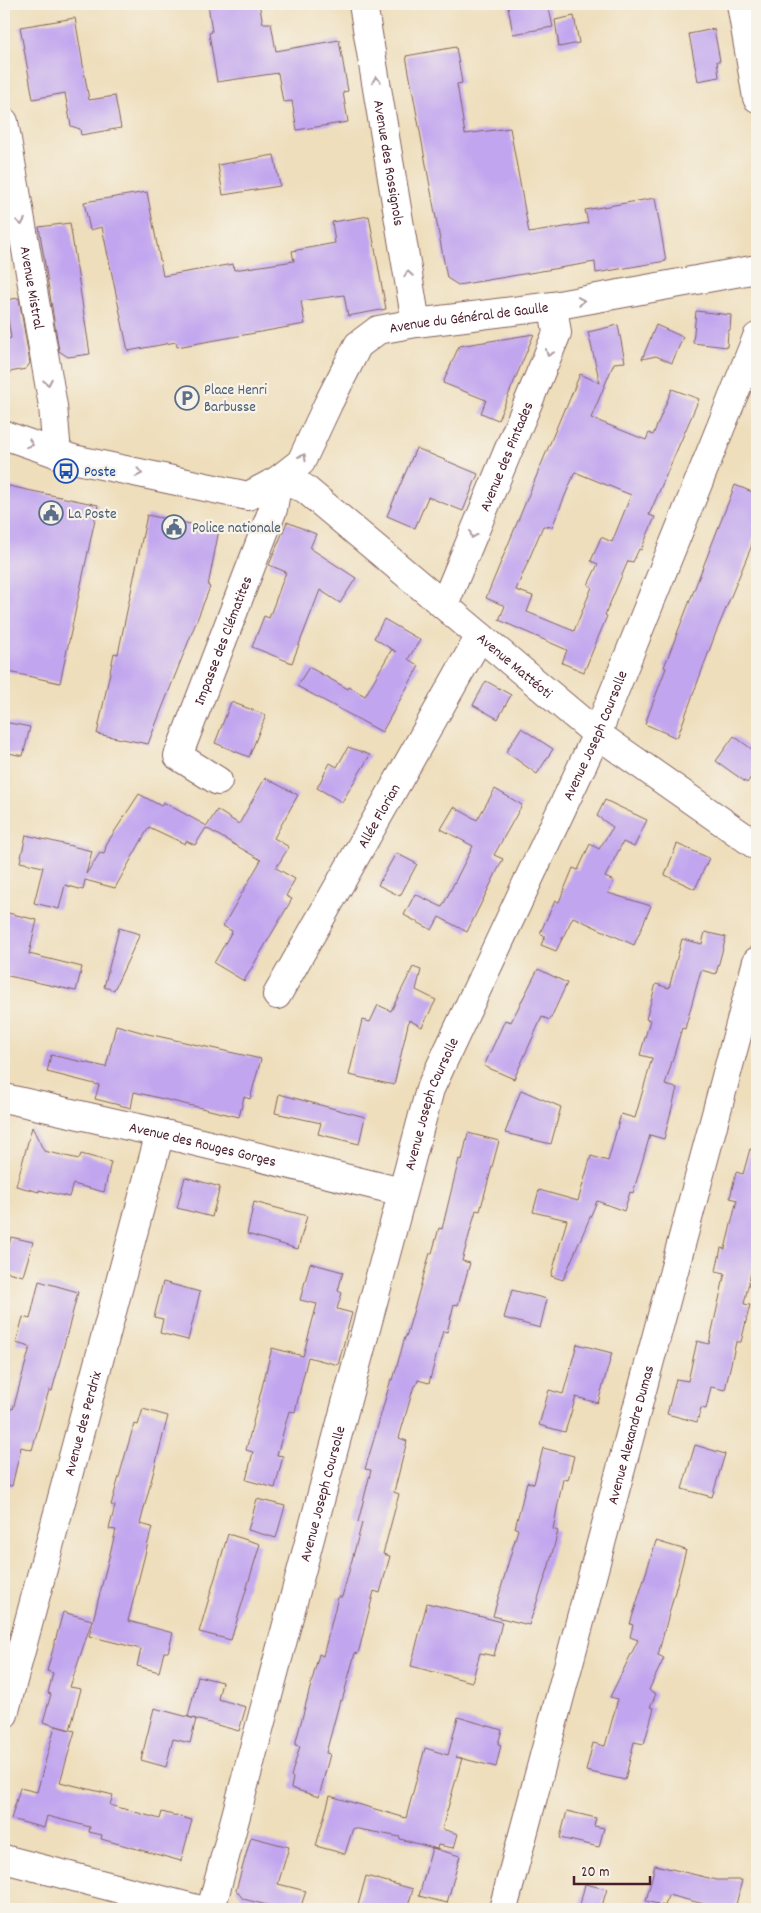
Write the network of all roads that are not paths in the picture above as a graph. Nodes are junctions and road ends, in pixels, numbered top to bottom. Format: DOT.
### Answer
graph roads {
  1 [pos="363,4"];
  2 [pos="741,4"];
  3 [pos="757,98"];
  4 [pos="4,122"];
  5 [pos="757,269"];
  6 [pos="553,306"];
  7 [pos="416,322"];
  8 [pos="757,337"];
  9 [pos="4,435"];
  10 [pos="57,454"];
  11 [pos="278,480"];
  12 [pos="444,605"];
  13 [pos="480,636"];
  14 [pos="597,734"];
  15 [pos="218,781"];
  16 [pos="757,846"];
  17 [pos="757,961"];
  18 [pos="277,995"];
  19 [pos="4,1098"];
  20 [pos="160,1133"];
  21 [pos="402,1192"];
  22 [pos="4,1714"];
  23 [pos="4,1859"];
  24 [pos="197,1909"];
  25 [pos="211,1909"];
  26 [pos="503,1909"];
  7 -- 1 [label="street, Avenue des Rossignols, one-way"];
  2 -- 3 [label="street"];
  4 -- 10 [label="street, Avenue Mistral, one-way"];
  6 -- 5 [label="street, Avenue du Général de Gaulle, one-way"];
  6 -- 7 [label="street, Avenue du Général de Gaulle"];
  6 -- 12 [label="street, Avenue des Pintades, one-way"];
  11 -- 7 [label="street, Avenue du Général de Gaulle, one-way"];
  8 -- 14 [label="street, Avenue Joseph Coursolle"];
  9 -- 10 [label="street, Avenue du Général de Gaulle, one-way"];
  10 -- 11 [label="street, Avenue du Général de Gaulle, one-way"];
  11 -- 12 [label="street, Avenue Mattéoti"];
  11 -- 15 [label="street, Impasse des Clématites"];
  12 -- 13 [label="street, Avenue Mattéoti"];
  13 -- 14 [label="street, Avenue Mattéoti"];
  13 -- 18 [label="street, Allée Florian"];
  14 -- 16 [label="street, Avenue Mattéoti"];
  14 -- 21 [label="street, Avenue Joseph Coursolle"];
  17 -- 26 [label="street, Avenue Alexandre Dumas"];
  19 -- 20 [label="street, Avenue des Rouges Gorges"];
  20 -- 21 [label="street, Avenue des Rouges Gorges"];
  20 -- 22 [label="street, Avenue des Perdrix"];
  21 -- 25 [label="street, Avenue Joseph Coursolle"];
  23 -- 24 [label="street"];
}
